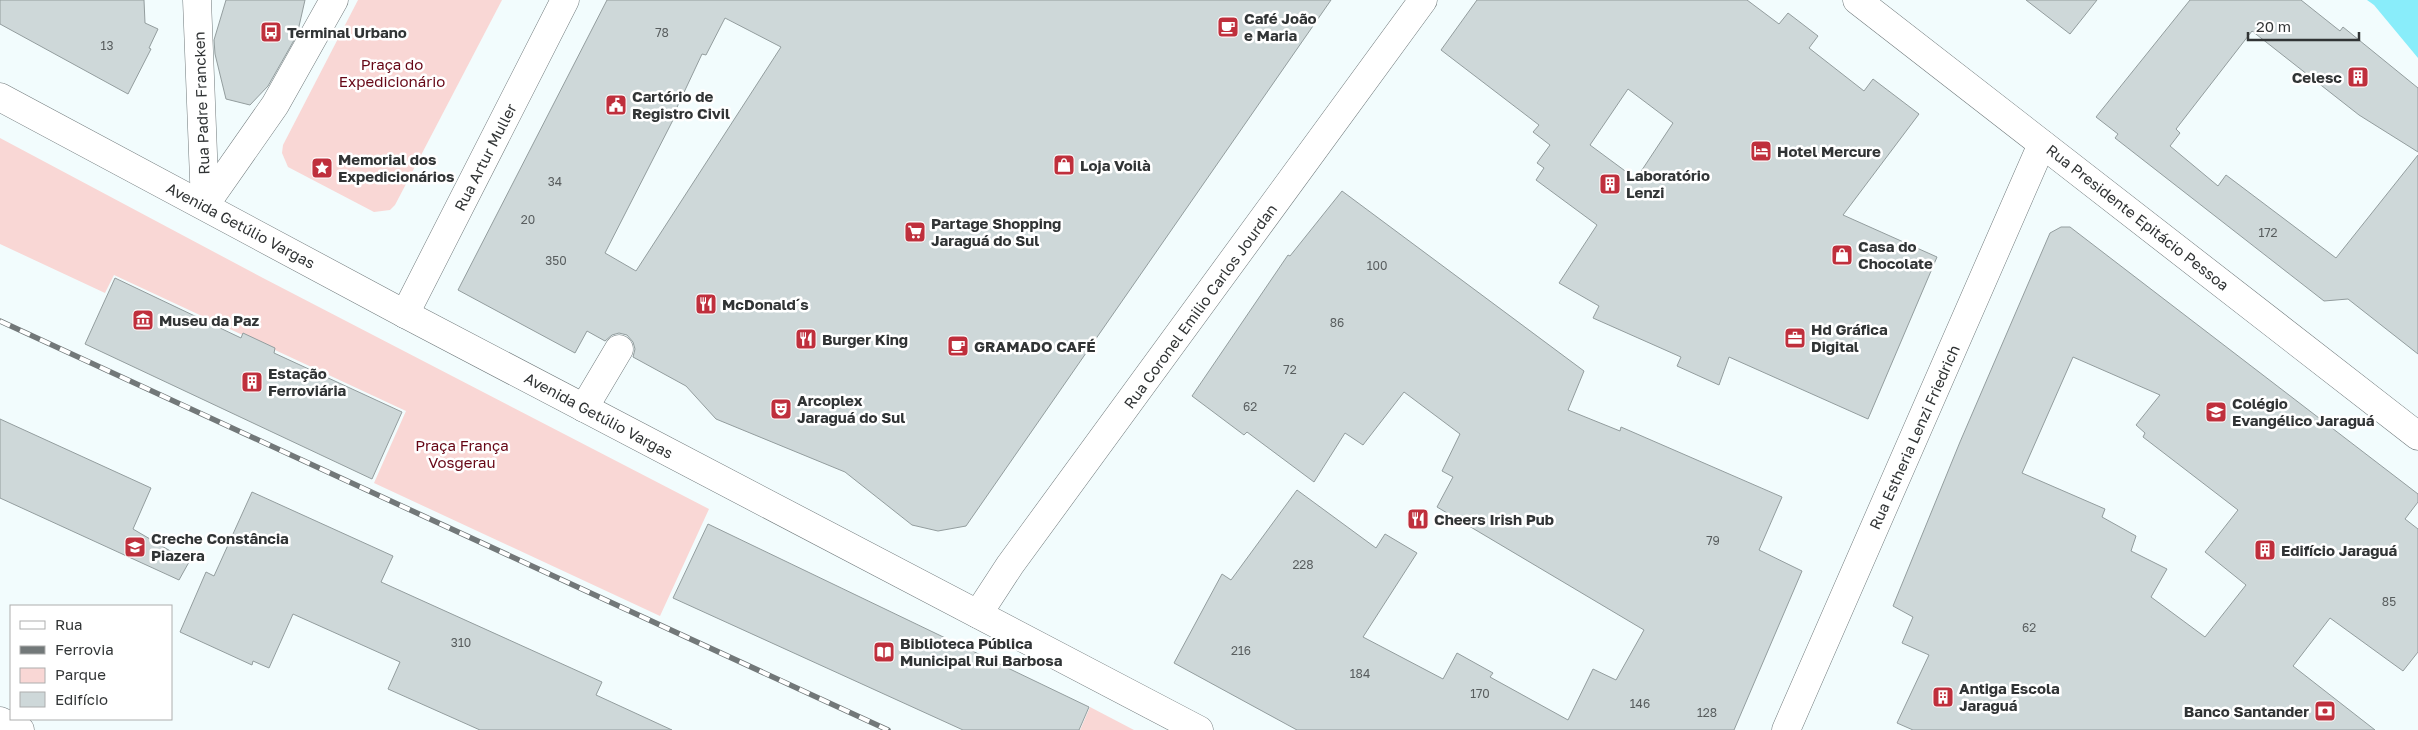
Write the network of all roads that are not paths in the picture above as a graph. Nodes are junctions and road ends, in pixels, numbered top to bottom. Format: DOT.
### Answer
graph roads {
  1 [pos="197,0"];
  2 [pos="334,0"];
  3 [pos="565,0"];
  4 [pos="1423,0"];
  5 [pos="1857,0"];
  6 [pos="0,97"];
  7 [pos="2042,144"];
  8 [pos="205,206"];
  9 [pos="405,314"];
  10 [pos="619,349"];
  11 [pos="584,408"];
  12 [pos="2418,436"];
  13 [pos="978,614"];
  14 [pos="0,721"];
  15 [pos="20,730"];
  16 [pos="1199,730"];
  17 [pos="1786,730"];
  1 -- 8 [label="main road, Rua Padre Francken"];
  2 -- 8 [label="main road"];
  3 -- 9 [label="main road, Rua Artur Muller"];
  4 -- 13 [label="main road, Rua Coronel Emilio Carlos Jourdan"];
  5 -- 7 [label="main road, Rua Presidente Epitácio Pessoa"];
  6 -- 8 [label="main road, Avenida Getúlio Vargas"];
  7 -- 12 [label="main road, Rua Presidente Epitácio Pessoa"];
  7 -- 17 [label="main road, Rua Estheria Lenzi Friedrich"];
  8 -- 9 [label="main road, Avenida Getúlio Vargas"];
  9 -- 11 [label="main road, Avenida Getúlio Vargas"];
  10 -- 11 [label="main road"];
  11 -- 13 [label="main road, Avenida Getúlio Vargas"];
  13 -- 16 [label="main road, Avenida Getúlio Vargas"];
  14 -- 15 [label="main road"];
}
